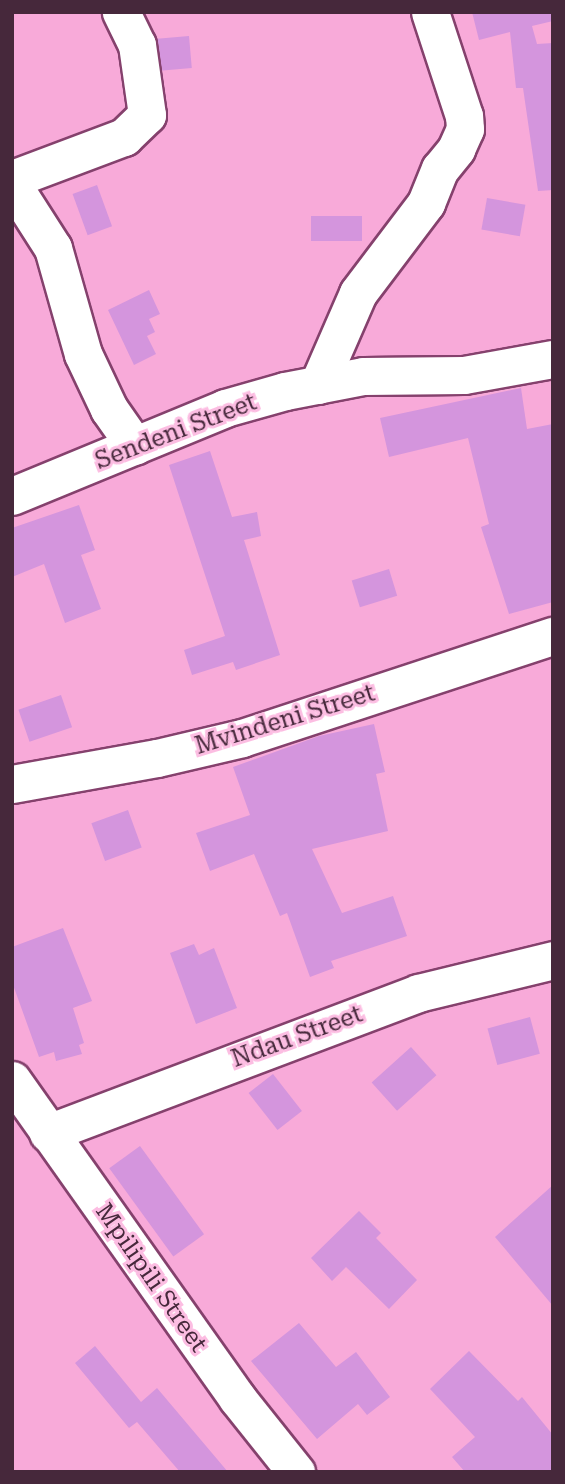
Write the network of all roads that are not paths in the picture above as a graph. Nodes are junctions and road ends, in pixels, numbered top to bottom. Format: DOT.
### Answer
graph roads {
  1 [pos="121,12"];
  2 [pos="430,12"];
  3 [pos="12,181"];
  4 [pos="553,359"];
  5 [pos="318,385"];
  6 [pos="135,446"];
  7 [pos="12,496"];
  8 [pos="553,636"];
  9 [pos="12,783"];
  10 [pos="553,960"];
  11 [pos="12,1080"];
  12 [pos="48,1133"];
  13 [pos="296,1472"];
  1 -- 3 [label="street"];
  2 -- 5 [label="street"];
  3 -- 6 [label="street"];
  4 -- 5 [label="street, Sendeni Street"];
  5 -- 6 [label="street, Sendeni Street"];
  6 -- 7 [label="street, Sendeni Street"];
  8 -- 9 [label="street, Mvindeni Street"];
  10 -- 12 [label="street, Ndau Street"];
  11 -- 12 [label="street, Mpilipili Street"];
  12 -- 13 [label="street, Mpilipili Street"];
}
